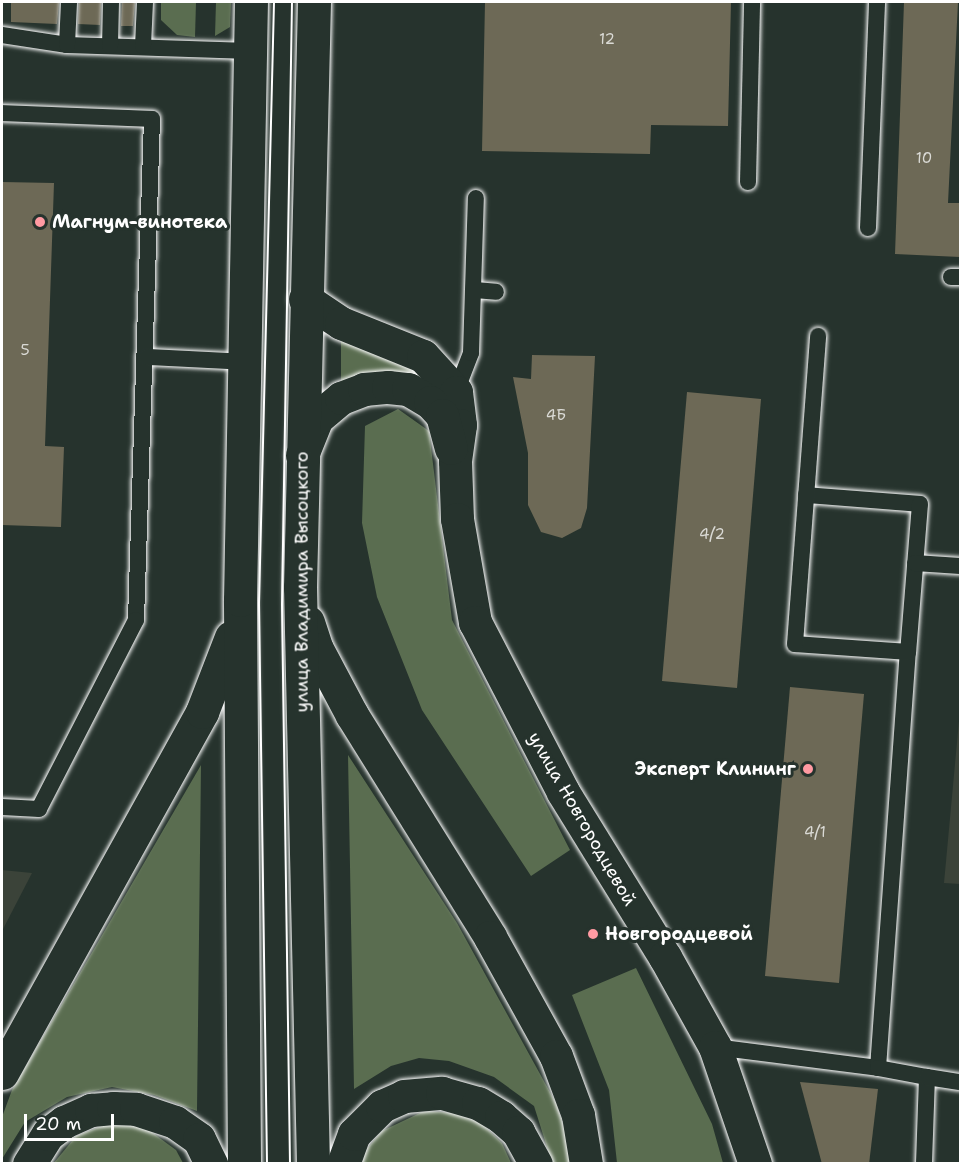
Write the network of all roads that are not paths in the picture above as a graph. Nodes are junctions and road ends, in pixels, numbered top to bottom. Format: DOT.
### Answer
graph roads {
  1 [pos="69,2"];
  2 [pos="111,2"];
  3 [pos="145,2"];
  4 [pos="251,2"];
  5 [pos="314,2"];
  6 [pos="752,2"];
  7 [pos="878,2"];
  8 [pos="2,35"];
  9 [pos="67,45"];
  10 [pos="110,46"];
  11 [pos="143,46"];
  12 [pos="250,51"];
  13 [pos="2,113"];
  14 [pos="748,183"];
  15 [pos="476,198"];
  16 [pos="868,228"];
  17 [pos="475,290"];
  18 [pos="496,292"];
  19 [pos="305,299"];
  20 [pos="818,336"];
  21 [pos="147,357"];
  22 [pos="245,362"];
  23 [pos="456,392"];
  24 [pos="301,460"];
  25 [pos="455,461"];
  26 [pos="806,495"];
  27 [pos="915,563"];
  28 [pos="960,566"];
  29 [pos="300,587"];
  30 [pos="240,600"];
  31 [pos="908,652"];
  32 [pos="2,807"];
  33 [pos="715,1047"];
  34 [pos="878,1068"];
  35 [pos="2,1073"];
  36 [pos="927,1077"];
  37 [pos="960,1082"];
  38 [pos="29,1164"];
  39 [pos="211,1164"];
  40 [pos="244,1164"];
  41 [pos="312,1164"];
  42 [pos="343,1164"];
  43 [pos="536,1164"];
  44 [pos="586,1164"];
  45 [pos="754,1164"];
  46 [pos="924,1164"];
  1 -- 9 [label="lane"];
  2 -- 10 [label="lane"];
  3 -- 11 [label="lane"];
  4 -- 12 [label="main road"];
  5 -- 19 [label="main road, улица Владимира Высоцкого"];
  6 -- 14 [label="lane"];
  7 -- 16 [label="lane"];
  8 -- 9 [label="lane"];
  9 -- 10 [label="lane"];
  10 -- 11 [label="lane"];
  11 -- 12 [label="lane"];
  12 -- 22 [label="main road"];
  13 -- 21 [label="lane"];
  15 -- 17 [label="lane"];
  17 -- 18 [label="lane"];
  17 -- 23 [label="lane"];
  19 -- 23 [label="main road"];
  19 -- 24 [label="main road, улица Владимира Высоцкого"];
  20 -- 26 [label="lane"];
  21 -- 22 [label="lane"];
  21 -- 32 [label="lane"];
  22 -- 30 [label="main road"];
  23 -- 25 [label="main road, улица Новгородцевой"];
  24 -- 25 [label="main road, улица Новгородцевой"];
  24 -- 29 [label="main road, улица Владимира Высоцкого"];
  25 -- 33 [label="main road, улица Новгородцевой"];
  26 -- 27 [label="lane"];
  26 -- 31 [label="lane"];
  27 -- 28 [label="lane"];
  27 -- 31 [label="lane"];
  29 -- 41 [label="main road, улица Владимира Высоцкого"];
  29 -- 44 [label="main road"];
  30 -- 35 [label="main road"];
  30 -- 40 [label="main road"];
  31 -- 34 [label="lane"];
  33 -- 34 [label="lane"];
  33 -- 45 [label="main road, улица Новгородцевой"];
  34 -- 36 [label="lane"];
  36 -- 37 [label="lane"];
  36 -- 46 [label="lane"];
  38 -- 39 [label="main road"];
  42 -- 43 [label="main road"];
}
